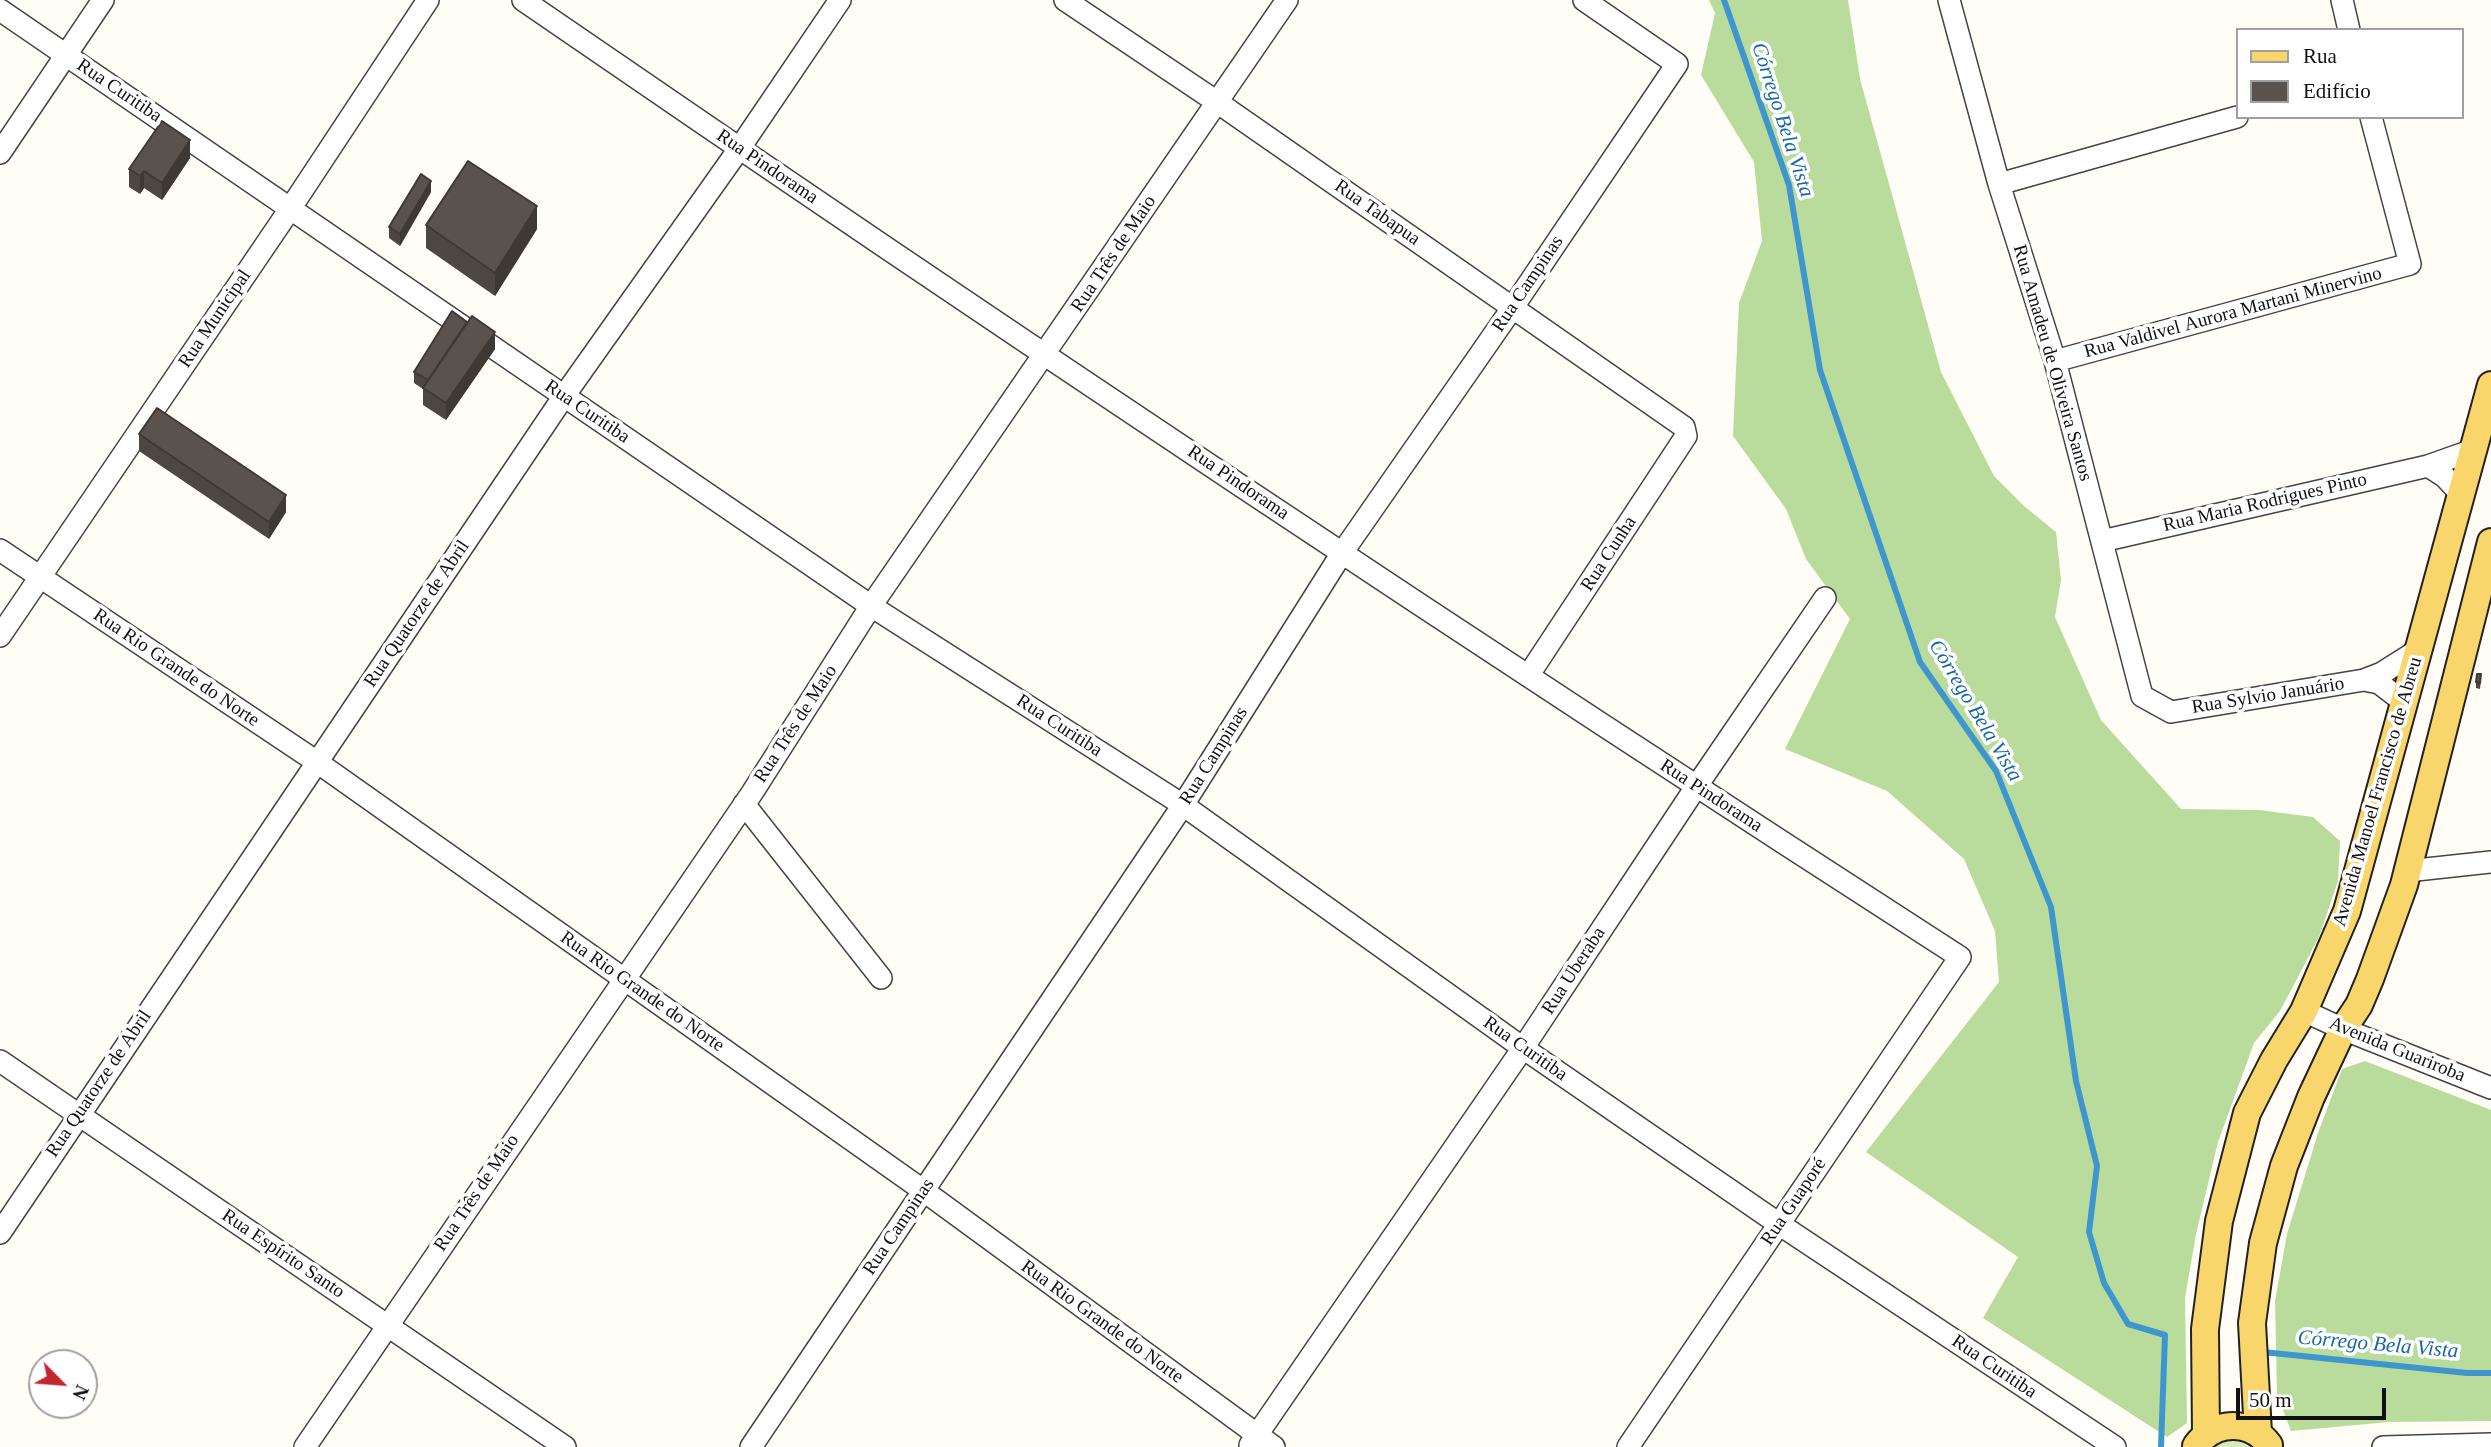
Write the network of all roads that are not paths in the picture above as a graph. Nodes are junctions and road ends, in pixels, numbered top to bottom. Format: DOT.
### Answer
graph roads {
  1 [pos="103,0"];
  2 [pos="428,0"];
  3 [pos="523,0"];
  4 [pos="840,0"];
  5 [pos="1065,0"];
  6 [pos="1287,0"];
  7 [pos="1584,0"];
  8 [pos="1949,0"];
  9 [pos="2342,0"];
  10 [pos="0,10"];
  11 [pos="2349,28"];
  12 [pos="66,55"];
  13 [pos="1217,102"];
  14 [pos="2236,117"];
  15 [pos="2372,119"];
  16 [pos="739,149"];
  17 [pos="0,153"];
  18 [pos="1999,184"];
  19 [pos="290,209"];
  20 [pos="1513,307"];
  21 [pos="1046,354"];
  22 [pos="2055,361"];
  23 [pos="2491,385"];
  24 [pos="564,396"];
  25 [pos="1686,431"];
  26 [pos="2473,450"];
  27 [pos="2428,466"];
  28 [pos="2461,494"];
  29 [pos="2102,541"];
  30 [pos="2491,544"];
  31 [pos="0,550"];
  32 [pos="1342,553"];
  33 [pos="39,576"];
  34 [pos="1825,598"];
  35 [pos="871,606"];
  36 [pos="0,635"];
  37 [pos="2420,649"];
  38 [pos="1528,676"];
  39 [pos="2364,680"];
  40 [pos="2405,703"];
  41 [pos="2171,712"];
  42 [pos="317,762"];
  43 [pos="1696,787"];
  44 [pos="744,804"];
  45 [pos="1183,805"];
  46 [pos="2491,862"];
  47 [pos="2407,871"];
  48 [pos="1960,957"];
  49 [pos="881,978"];
  50 [pos="624,979"];
  51 [pos="2304,1011"];
  52 [pos="2343,1029"];
  53 [pos="1523,1048"];
  54 [pos="0,1061"];
  55 [pos="2491,1088"];
  56 [pos="78,1114"];
  57 [pos="924,1191"];
  58 [pos="1779,1224"];
  59 [pos="0,1233"];
  60 [pos="387,1325"];
  61 [pos="2085,1439"];
  62 [pos="2264,1440"];
  63 [pos="2201,1441"];
  64 [pos="1260,1443"];
  65 [pos="2491,1444"];
  66 [pos="305,1447"];
  67 [pos="565,1447"];
  68 [pos="751,1447"];
  69 [pos="1628,1447"];
  70 [pos="2115,1447"];
  71 [pos="2383,1447"];
  1 -- 12 [label="street"];
  2 -- 19 [label="street, Rua Municipal"];
  3 -- 16 [label="street, Rua Pindorama"];
  4 -- 16 [label="street, Rua Quatorze de Abril"];
  5 -- 13 [label="street, Rua Tabapua"];
  6 -- 13 [label="street, Rua Três de Maio"];
  7 -- 20 [label="street, Rua Campinas"];
  8 -- 18 [label="street, Rua Amadeu de Oliveira Santos"];
  9 -- 11 [label="street"];
  10 -- 12 [label="street, Rua Curitiba"];
  12 -- 17 [label="street"];
  12 -- 19 [label="street, Rua Curitiba"];
  13 -- 20 [label="street, Rua Tabapua"];
  13 -- 21 [label="street, Rua Três de Maio"];
  14 -- 18 [label="street"];
  15 -- 22 [label="street, Rua Valdivel Aurora Martani Minervino"];
  16 -- 21 [label="street, Rua Pindorama"];
  16 -- 24 [label="street, Rua Quatorze de Abril"];
  18 -- 22 [label="street, Rua Amadeu de Oliveira Santos"];
  19 -- 24 [label="street, Rua Curitiba"];
  19 -- 33 [label="street, Rua Municipal"];
  20 -- 25 [label="street, Rua Tabapua"];
  20 -- 32 [label="street, Rua Campinas"];
  21 -- 32 [label="street, Rua Pindorama"];
  21 -- 35 [label="street, Rua Três de Maio"];
  22 -- 29 [label="street, Rua Amadeu de Oliveira Santos"];
  23 -- 26 [label="main road, Avenida Manoel Francisco de Abreu"];
  24 -- 35 [label="street, Rua Curitiba"];
  24 -- 42 [label="street, Rua Quatorze de Abril"];
  25 -- 38 [label="street, Rua Cunha"];
  26 -- 27 [label="street, Rua Maria Rodrigues Pinto"];
  26 -- 28 [label="main road, Avenida Manoel Francisco de Abreu"];
  27 -- 28 [label="street"];
  27 -- 29 [label="street, Rua Maria Rodrigues Pinto"];
  28 -- 37 [label="main road, Avenida Manoel Francisco de Abreu"];
  29 -- 41 [label="street, Rua Amadeu de Oliveira Santos"];
  30 -- 47 [label="main road"];
  31 -- 33 [label="street, Rua Rio Grande do Norte"];
  32 -- 38 [label="street, Rua Pindorama"];
  32 -- 45 [label="street, Rua Campinas"];
  33 -- 36 [label="street, Rua Municipal"];
  33 -- 42 [label="street, Rua Rio Grande do Norte"];
  34 -- 43 [label="street, Rua Uberaba"];
  35 -- 44 [label="street, Rua Três de Maio"];
  35 -- 45 [label="street, Rua Curitiba"];
  37 -- 39 [label="street, Rua Sylvio Januário"];
  37 -- 40 [label="main road, Avenida Manoel Francisco de Abreu"];
  38 -- 43 [label="street, Rua Pindorama"];
  39 -- 40 [label="street, Rua Sylvio Januário"];
  39 -- 41 [label="street, Rua Sylvio Januário"];
  40 -- 51 [label="main road, Avenida Manoel Francisco de Abreu"];
  42 -- 50 [label="street, Rua Rio Grande do Norte"];
  42 -- 56 [label="street, Rua Quatorze de Abril"];
  43 -- 48 [label="street, Rua Pindorama"];
  43 -- 53 [label="street, Rua Uberaba"];
  44 -- 49 [label="street"];
  44 -- 50 [label="street, Rua Três de Maio"];
  45 -- 53 [label="street, Rua Curitiba"];
  45 -- 57 [label="street, Rua Campinas"];
  46 -- 47 [label="street"];
  47 -- 52 [label="main road"];
  48 -- 58 [label="street, Rua Guaporé"];
  50 -- 57 [label="street, Rua Rio Grande do Norte"];
  50 -- 60 [label="street, Rua Três de Maio"];
  51 -- 52 [label="street, Avenida Guariroba"];
  51 -- 63 [label="main road, Avenida Manoel Francisco de Abreu"];
  52 -- 55 [label="street, Avenida Guariroba"];
  52 -- 62 [label="main road"];
  53 -- 58 [label="street, Rua Curitiba"];
  53 -- 64 [label="street, Rua Uberaba"];
  54 -- 56 [label="street, Rua Espírito Santo"];
  56 -- 59 [label="street, Rua Quatorze de Abril"];
  56 -- 60 [label="street, Rua Espírito Santo"];
  57 -- 64 [label="street, Rua Rio Grande do Norte"];
  57 -- 68 [label="street, Rua Campinas"];
  58 -- 61 [label="street, Rua Curitiba"];
  58 -- 69 [label="street, Rua Guaporé"];
  60 -- 66 [label="street, Rua Três de Maio"];
  60 -- 67 [label="street, Rua Espírito Santo"];
  61 -- 70 [label="street, Rua Curitiba"];
  62 -- 63 [label="main road"];
  65 -- 71 [label="street"];
}
